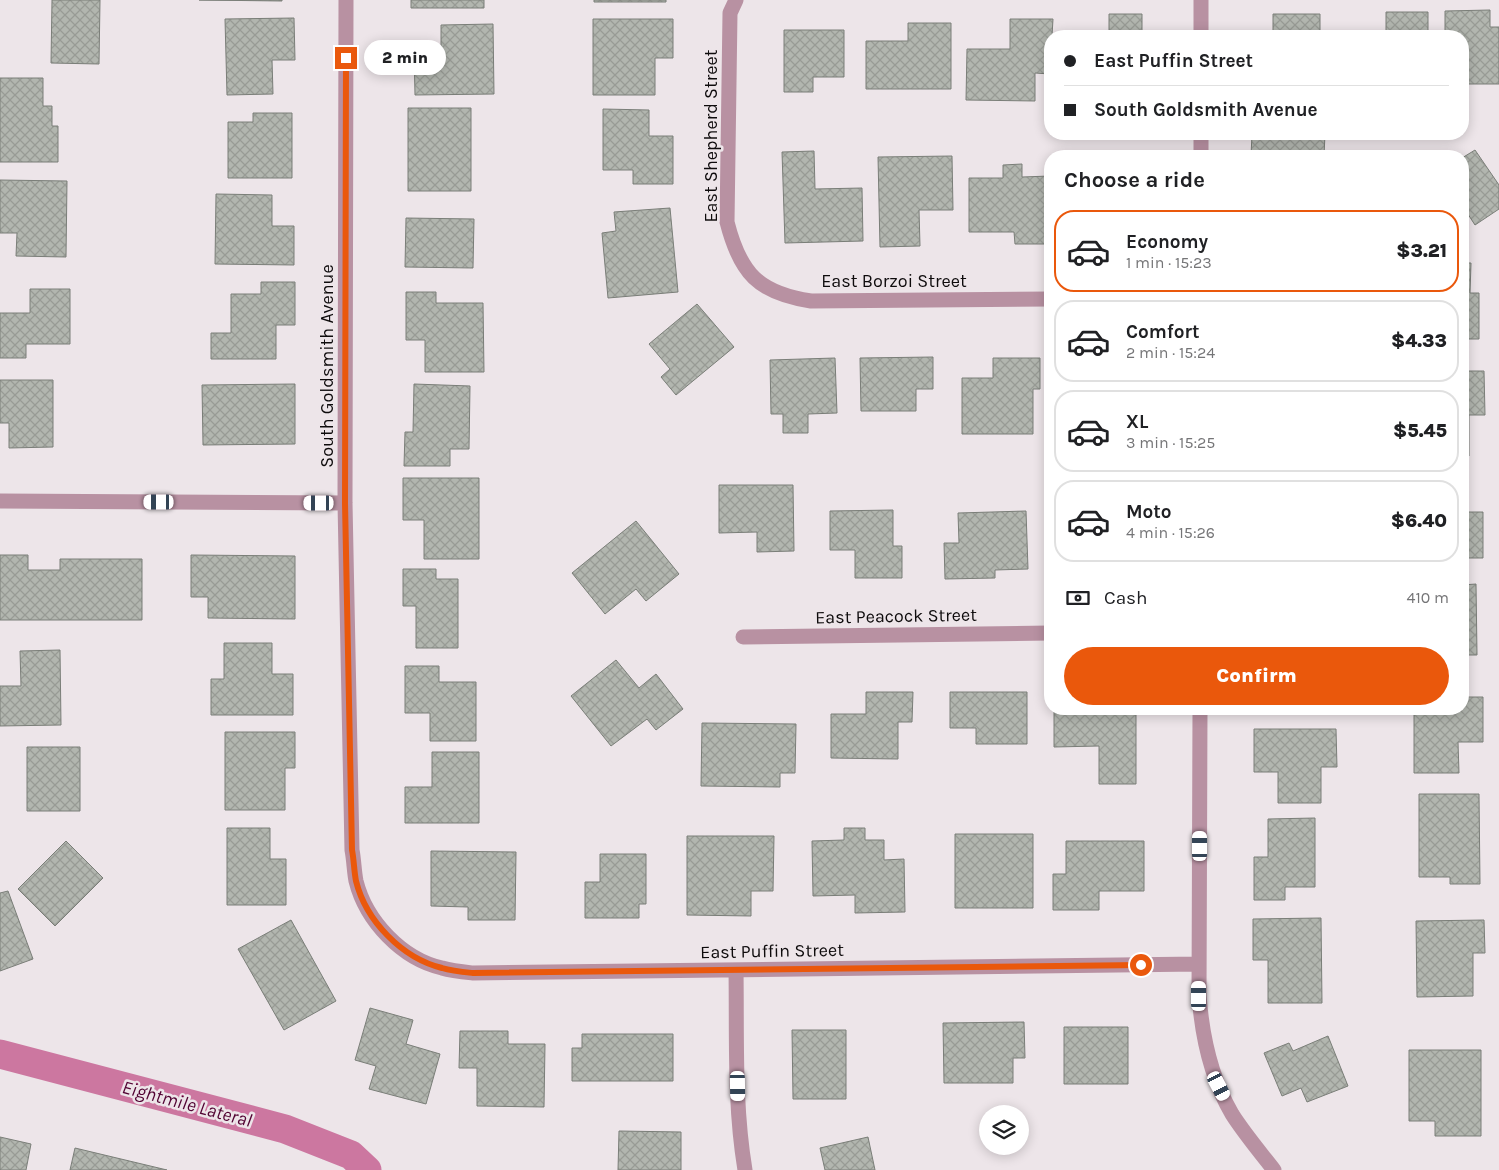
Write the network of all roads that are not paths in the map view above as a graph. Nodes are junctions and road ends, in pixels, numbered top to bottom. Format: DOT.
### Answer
graph roads {
  1 [pos="346,0"];
  2 [pos="736,0"];
  3 [pos="1202,0"];
  4 [pos="1201,30"];
  5 [pos="747,270"];
  6 [pos="1044,299"];
  7 [pos="0,501"];
  8 [pos="345,503"];
  9 [pos="1044,633"];
  10 [pos="743,637"];
  11 [pos="1200,715"];
  12 [pos="368,910"];
  13 [pos="1199,964"];
  14 [pos="736,970"];
  15 [pos="745,1170"];
  16 [pos="1274,1170"];
  1 -- 8 [label="street, South Goldsmith Avenue"];
  2 -- 5 [label="street, East Shepherd Street"];
  3 -- 4 [label="street"];
  5 -- 6 [label="street, East Borzoi Street"];
  7 -- 8 [label="street"];
  8 -- 12 [label="street, South Goldsmith Avenue"];
  9 -- 10 [label="street, East Peacock Street"];
  11 -- 13 [label="street"];
  12 -- 14 [label="street, East Puffin Street"];
  13 -- 14 [label="street, East Puffin Street"];
  13 -- 16 [label="street"];
  14 -- 15 [label="street"];
}
